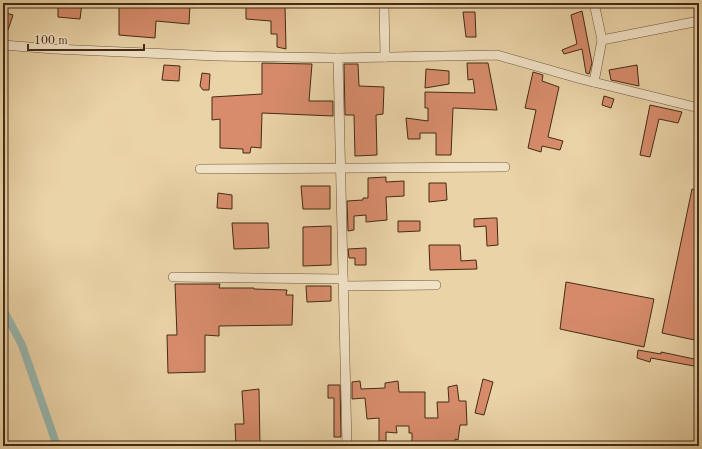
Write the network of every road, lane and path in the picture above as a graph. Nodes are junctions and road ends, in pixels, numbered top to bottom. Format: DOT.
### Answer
graph roads {
  1 [pos="384,3"];
  2 [pos="594,3"];
  3 [pos="699,21"];
  4 [pos="602,40"];
  5 [pos="3,45"];
  6 [pos="384,57"];
  7 [pos="338,58"];
  8 [pos="594,82"];
  9 [pos="699,108"];
  10 [pos="505,167"];
  11 [pos="200,169"];
  12 [pos="341,169"];
  13 [pos="173,277"];
  14 [pos="343,282"];
  15 [pos="436,284"];
  16 [pos="347,446"];
  1 -- 6 [label="street"];
  2 -- 4 [label="street"];
  3 -- 4 [label="street"];
  4 -- 8 [label="street"];
  5 -- 7 [label="street"];
  6 -- 7 [label="street"];
  6 -- 8 [label="street"];
  7 -- 12 [label="street"];
  8 -- 9 [label="street"];
  10 -- 12 [label="street"];
  11 -- 12 [label="street"];
  12 -- 14 [label="street"];
  13 -- 14 [label="street"];
  14 -- 15 [label="street"];
  14 -- 16 [label="street"];
}
